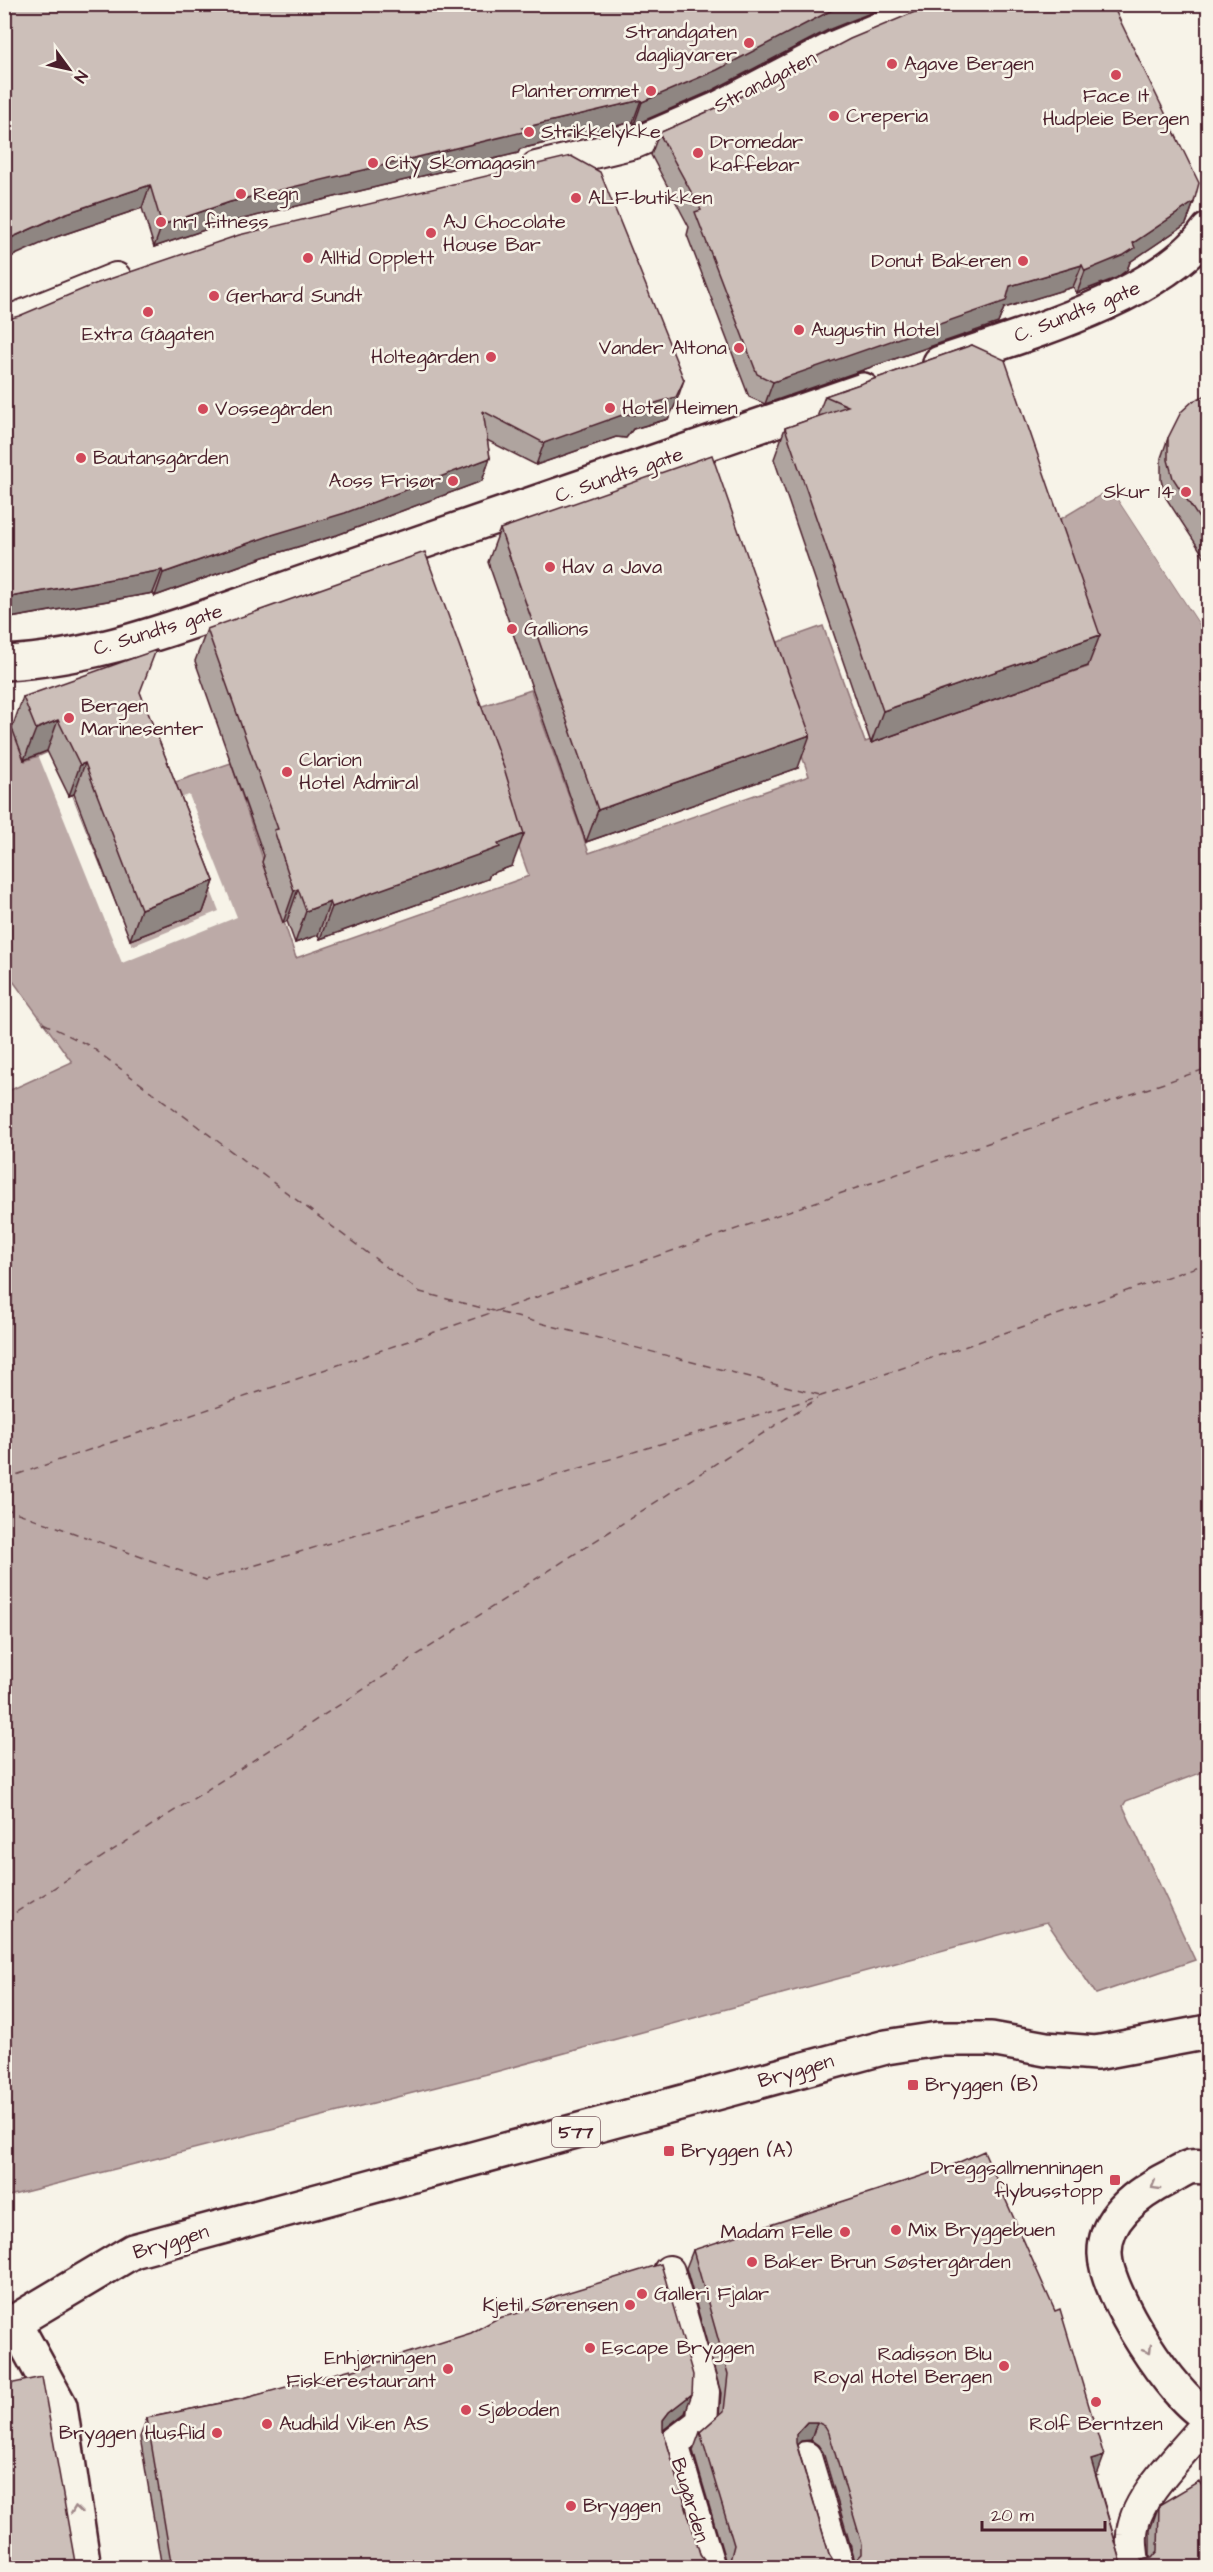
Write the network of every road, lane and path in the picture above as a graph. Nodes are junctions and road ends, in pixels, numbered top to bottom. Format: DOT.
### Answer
graph roads {
  1 [pos="936,4"];
  2 [pos="514,172"];
  3 [pos="1209,230"];
  4 [pos="141,270"];
  5 [pos="4,322"];
  6 [pos="4,663"];
  7 [pos="1209,2032"];
  8 [pos="1209,2167"];
  9 [pos="669,2271"];
  10 [pos="9,2325"];
  11 [pos="1209,2416"];
  12 [pos="1209,2421"];
  13 [pos="806,2457"];
  14 [pos="84,2568"];
  15 [pos="710,2568"];
  16 [pos="839,2568"];
  17 [pos="1134,2568"];
  1 -- 2 [label="street, Strandgaten"];
  3 -- 6 [label="main road, C. Sundts gate"];
  4 -- 5 [label="street"];
  7 -- 10 [label="main road, Bryggen / 577"];
  8 -- 11 [label="main road, one-way"];
  9 -- 15 [label="street, Bugården"];
  14 -- 10 [label="main road, one-way"];
  12 -- 17 [label="street"];
  13 -- 16 [label="street"];
}
